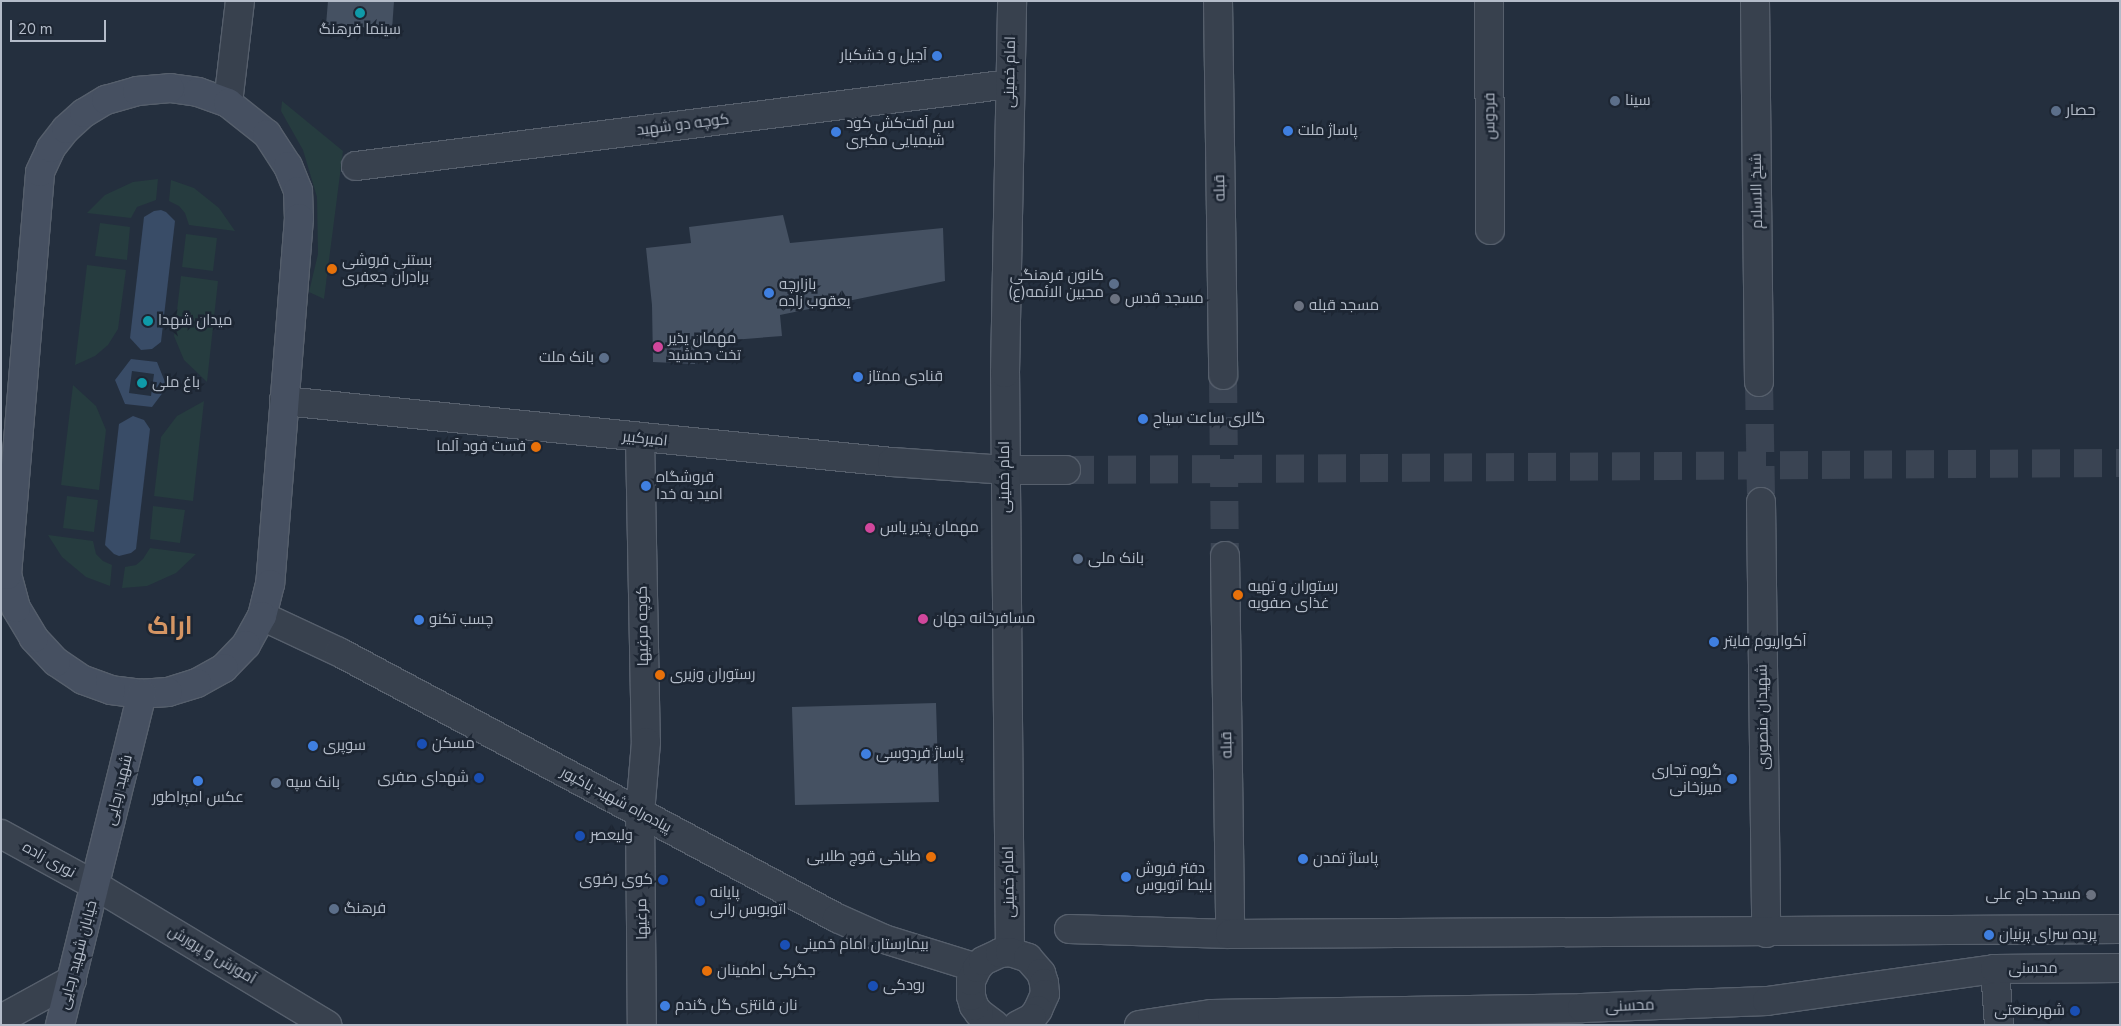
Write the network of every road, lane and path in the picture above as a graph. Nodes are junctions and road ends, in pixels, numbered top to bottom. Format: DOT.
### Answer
graph roads {
  1 [pos="240,1"];
  2 [pos="1012,1"];
  3 [pos="1218,1"];
  4 [pos="1489,1"];
  5 [pos="1754,1"];
  6 [pos="1010,84"];
  7 [pos="228,103"];
  8 [pos="356,166"];
  9 [pos="1490,230"];
  10 [pos="1223,375"];
  11 [pos="23,376"];
  12 [pos="1759,382"];
  13 [pos="1,400"];
  14 [pos="284,401"];
  15 [pos="640,438"];
  16 [pos="1005,470"];
  17 [pos="1066,470"];
  18 [pos="1761,502"];
  19 [pos="5,536"];
  20 [pos="1225,556"];
  21 [pos="262,616"];
  22 [pos="142,694"];
  23 [pos="640,812"];
  24 [pos="1,834"];
  25 [pos="96,886"];
  26 [pos="1069,929"];
  27 [pos="2120,929"];
  28 [pos="1766,932"];
  29 [pos="1230,934"];
  30 [pos="1010,952"];
  31 [pos="977,968"];
  32 [pos="2120,968"];
  33 [pos="1995,969"];
  34 [pos="72,980"];
  35 [pos="1582,1016"];
  36 [pos="1,1019"];
  37 [pos="1322,1019"];
  38 [pos="1212,1020"];
  39 [pos="985,1021"];
  40 [pos="1027,1022"];
  41 [pos="60,1025"];
  42 [pos="328,1025"];
  43 [pos="642,1025"];
  44 [pos="1139,1025"];
  45 [pos="1999,1025"];
  1 -- 7 [label="street"];
  2 -- 6 [label="street, امام خمینی"];
  3 -- 10 [label="street, قبله"];
  4 -- 9 [label="street, فردوس"];
  5 -- 12 [label="street, شیخ الاسلام"];
  6 -- 8 [label="street, کوچه دو شهید"];
  6 -- 16 [label="street, امام خمینی"];
  7 -- 11 [label="main road"];
  7 -- 14 [label="main road"];
  11 -- 13 [label="main road"];
  11 -- 19 [label="main road"];
  14 -- 15 [label="street, امیرکبیر"];
  14 -- 21 [label="main road"];
  15 -- 16 [label="street, امیرکبیر"];
  15 -- 23 [label="street, کوچه مرغیها"];
  16 -- 17 [label="street, امیرکبیر"];
  16 -- 30 [label="street, امام خمینی"];
  18 -- 28 [label="street, شهیدان منصوری"];
  19 -- 22 [label="main road"];
  20 -- 29 [label="street, قبله"];
  21 -- 22 [label="main road"];
  21 -- 23 [label="street, پیاده‌راه شهید پاکپور"];
  22 -- 25 [label="main road, شهید رجایی"];
  23 -- 31 [label="street, پیاده‌راه شهید پاکپور"];
  23 -- 43 [label="street, مرغیها"];
  24 -- 25 [label="street, نوری زاده"];
  25 -- 34 [label="main road, خیابان شهید رجایی"];
  25 -- 42 [label="street, آموزش و پرورش"];
  26 -- 29 [label="street"];
  27 -- 28 [label="street"];
  28 -- 29 [label="street"];
  30 -- 31 [label="street"];
  30 -- 40 [label="street"];
  31 -- 39 [label="street"];
  32 -- 33 [label="street, محسنی"];
  33 -- 35 [label="street, محسنی"];
  33 -- 45 [label="street"];
  34 -- 36 [label="street"];
  34 -- 41 [label="main road, خیابان شهید رجایی"];
  35 -- 37 [label="street, محسنی"];
  37 -- 38 [label="street, محسنی"];
  38 -- 44 [label="street, محسنی"];
}
